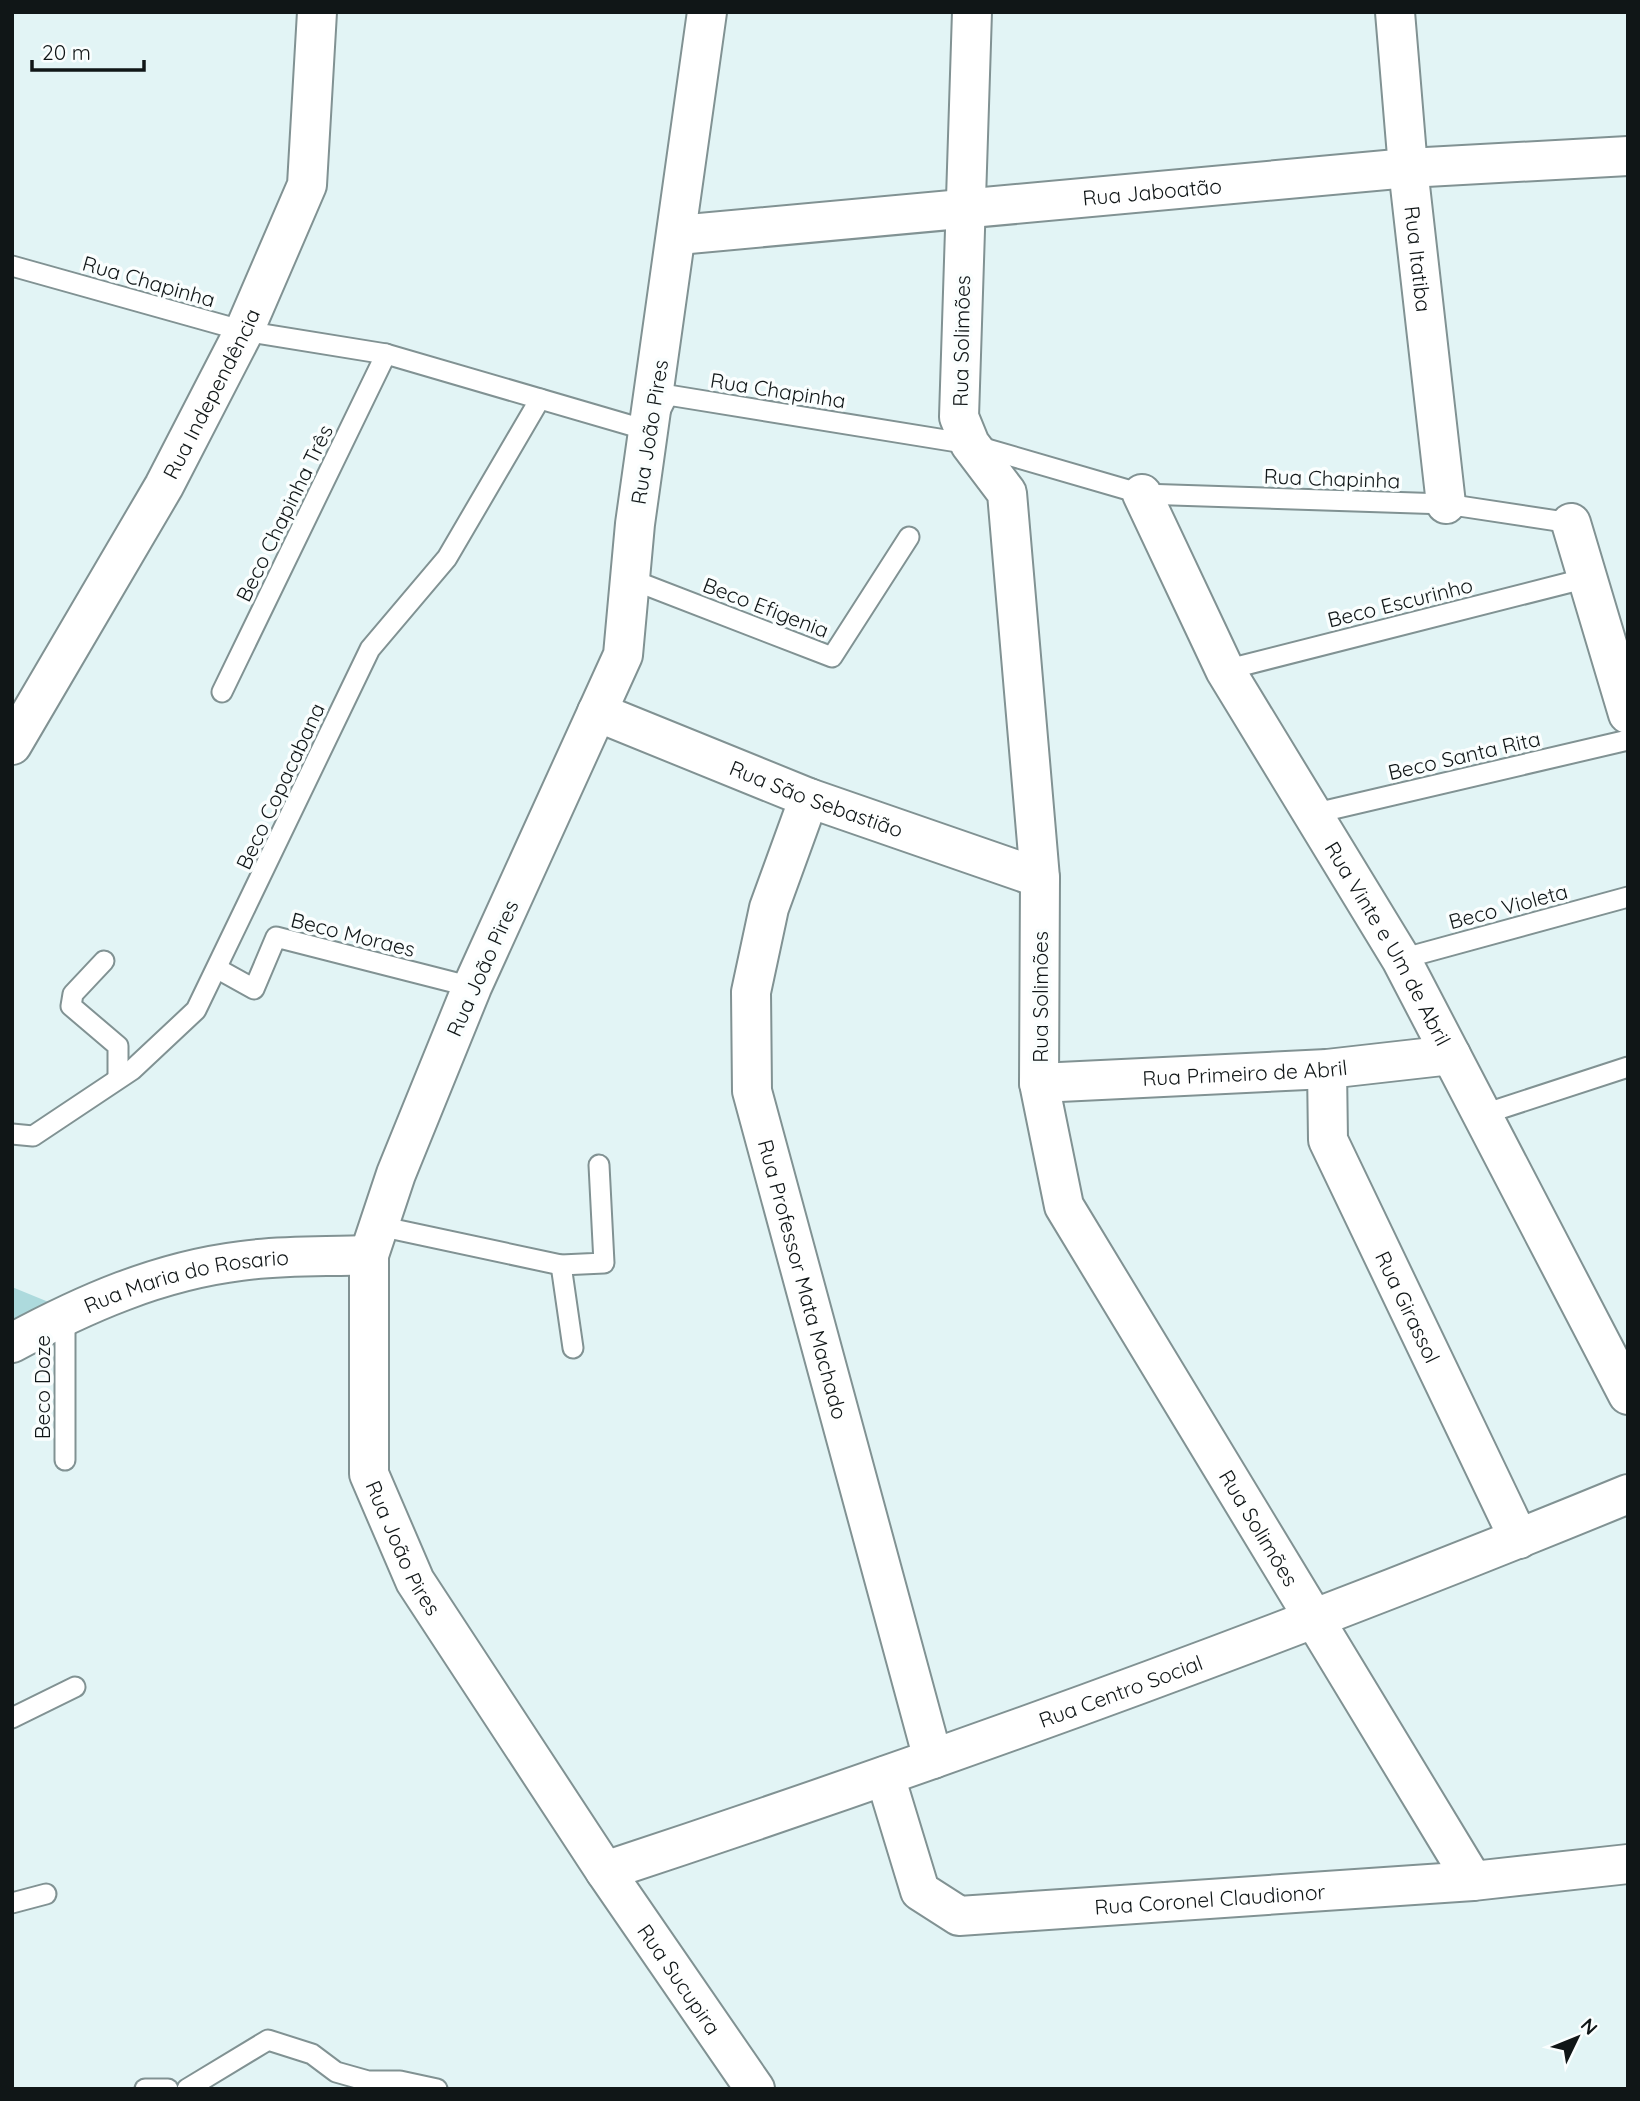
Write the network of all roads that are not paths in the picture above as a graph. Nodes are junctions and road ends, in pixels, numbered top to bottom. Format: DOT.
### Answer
graph roads {
  1 [pos="317,12"];
  2 [pos="707,12"];
  3 [pos="972,12"];
  4 [pos="1395,12"];
  5 [pos="1628,156"];
  6 [pos="1408,169"];
  7 [pos="963,209"];
  8 [pos="678,235"];
  9 [pos="12,266"];
  10 [pos="244,331"];
  11 [pos="386,354"];
  12 [pos="540,399"];
  13 [pos="650,431"];
  14 [pos="970,444"];
  15 [pos="1142,494"];
  16 [pos="1446,505"];
  17 [pos="1571,523"];
  18 [pos="909,537"];
  19 [pos="1587,578"];
  20 [pos="630,579"];
  21 [pos="1225,670"];
  22 [pos="222,692"];
  23 [pos="597,712"];
  24 [pos="1628,714"];
  25 [pos="1628,740"];
  26 [pos="12,745"];
  27 [pos="808,799"];
  28 [pos="1311,814"];
  29 [pos="1040,878"];
  30 [pos="1628,897"];
  31 [pos="1401,959"];
  32 [pos="104,961"];
  33 [pos="218,969"];
  34 [pos="472,987"];
  35 [pos="1451,1055"];
  36 [pos="1628,1067"];
  37 [pos="1327,1069"];
  38 [pos="118,1079"];
  39 [pos="1039,1083"];
  40 [pos="1481,1115"];
  41 [pos="12,1134"];
  42 [pos="599,1166"];
  43 [pos="374,1241"];
  44 [pos="561,1265"];
  45 [pos="65,1315"];
  46 [pos="12,1343"];
  47 [pos="573,1348"];
  48 [pos="1628,1395"];
  49 [pos="65,1460"];
  50 [pos="1628,1494"];
  51 [pos="1518,1539"];
  52 [pos="1314,1618"];
  53 [pos="75,1687"];
  54 [pos="12,1718"];
  55 [pos="933,1759"];
  56 [pos="885,1776"];
  57 [pos="1628,1864"];
  58 [pos="605,1871"];
  59 [pos="1473,1881"];
  60 [pos="46,1894"];
  61 [pos="12,1903"];
  62 [pos="743,2084"];
  63 [pos="145,2089"];
  64 [pos="167,2089"];
  65 [pos="187,2089"];
  66 [pos="437,2089"];
  1 -- 10 [label="street, Rua Independência"];
  2 -- 8 [label="street, Rua João Pires"];
  3 -- 7 [label="street, Rua Solimões"];
  4 -- 6 [label="street, Rua Itatiba"];
  5 -- 6 [label="street, Rua Jaboatão"];
  6 -- 7 [label="street, Rua Jaboatão"];
  6 -- 16 [label="street, Rua Itatiba"];
  7 -- 8 [label="street, Rua Jaboatão"];
  7 -- 14 [label="street, Rua Solimões"];
  8 -- 13 [label="street, Rua João Pires"];
  9 -- 10 [label="lane, Rua Chapinha"];
  10 -- 11 [label="lane, Rua Chapinha"];
  10 -- 26 [label="street, Rua Independência"];
  11 -- 12 [label="lane, Rua Chapinha"];
  11 -- 22 [label="lane, Beco Chapinha Três"];
  12 -- 13 [label="lane, Rua Chapinha"];
  12 -- 33 [label="lane, Beco Copacabana"];
  13 -- 14 [label="lane, Rua Chapinha"];
  13 -- 20 [label="street, Rua João Pires"];
  14 -- 15 [label="lane, Rua Chapinha"];
  14 -- 29 [label="street, Rua Solimões"];
  15 -- 16 [label="lane, Rua Chapinha"];
  15 -- 21 [label="street, Rua Vinte e Um de Abril"];
  16 -- 17 [label="lane, Rua Chapinha"];
  17 -- 19 [label="street"];
  18 -- 20 [label="lane, Beco Efigenia"];
  19 -- 21 [label="lane, Beco Escurinho"];
  19 -- 24 [label="street"];
  20 -- 23 [label="street, Rua João Pires"];
  21 -- 28 [label="street, Rua Vinte e Um de Abril"];
  23 -- 27 [label="street, Rua São Sebastião"];
  23 -- 34 [label="street, Rua João Pires"];
  25 -- 28 [label="lane, Beco Santa Rita"];
  27 -- 29 [label="street, Rua São Sebastião"];
  27 -- 55 [label="street, Rua Professor Mata Machado"];
  28 -- 31 [label="street, Rua Vinte e Um de Abril"];
  29 -- 39 [label="street, Rua Solimões"];
  30 -- 31 [label="lane, Beco Violeta"];
  31 -- 35 [label="street, Rua Vinte e Um de Abril"];
  32 -- 38 [label="lane"];
  33 -- 34 [label="lane, Beco Moraes"];
  33 -- 38 [label="lane, Beco Copacabana"];
  34 -- 43 [label="street, Rua João Pires"];
  35 -- 37 [label="street, Rua Primeiro de Abril"];
  35 -- 40 [label="street, Rua Vinte e Um de Abril"];
  36 -- 40 [label="lane"];
  37 -- 39 [label="street, Rua Primeiro de Abril"];
  37 -- 51 [label="street, Rua Girassol"];
  38 -- 41 [label="lane, Beco Copacabana"];
  39 -- 52 [label="street, Rua Solimões"];
  40 -- 48 [label="street, Rua Vinte e Um de Abril"];
  42 -- 44 [label="lane"];
  43 -- 44 [label="lane"];
  43 -- 45 [label="street, Rua Maria do Rosario"];
  43 -- 58 [label="street, Rua João Pires"];
  44 -- 47 [label="lane"];
  45 -- 46 [label="street, Rua Maria do Rosario"];
  45 -- 49 [label="lane, Beco Doze"];
  50 -- 51 [label="street, Rua Centro Social"];
  51 -- 52 [label="street, Rua Centro Social"];
  52 -- 55 [label="street, Rua Centro Social"];
  52 -- 59 [label="street, Rua Solimões"];
  53 -- 54 [label="lane"];
  55 -- 56 [label="street, Rua Centro Social"];
  56 -- 58 [label="street, Rua Centro Social"];
  56 -- 59 [label="street, Rua Coronel Claudionor"];
  57 -- 59 [label="street, Rua Coronel Claudionor"];
  58 -- 62 [label="street, Rua Sucupira"];
  60 -- 61 [label="lane"];
  63 -- 64 [label="lane"];
  65 -- 66 [label="lane"];
}
